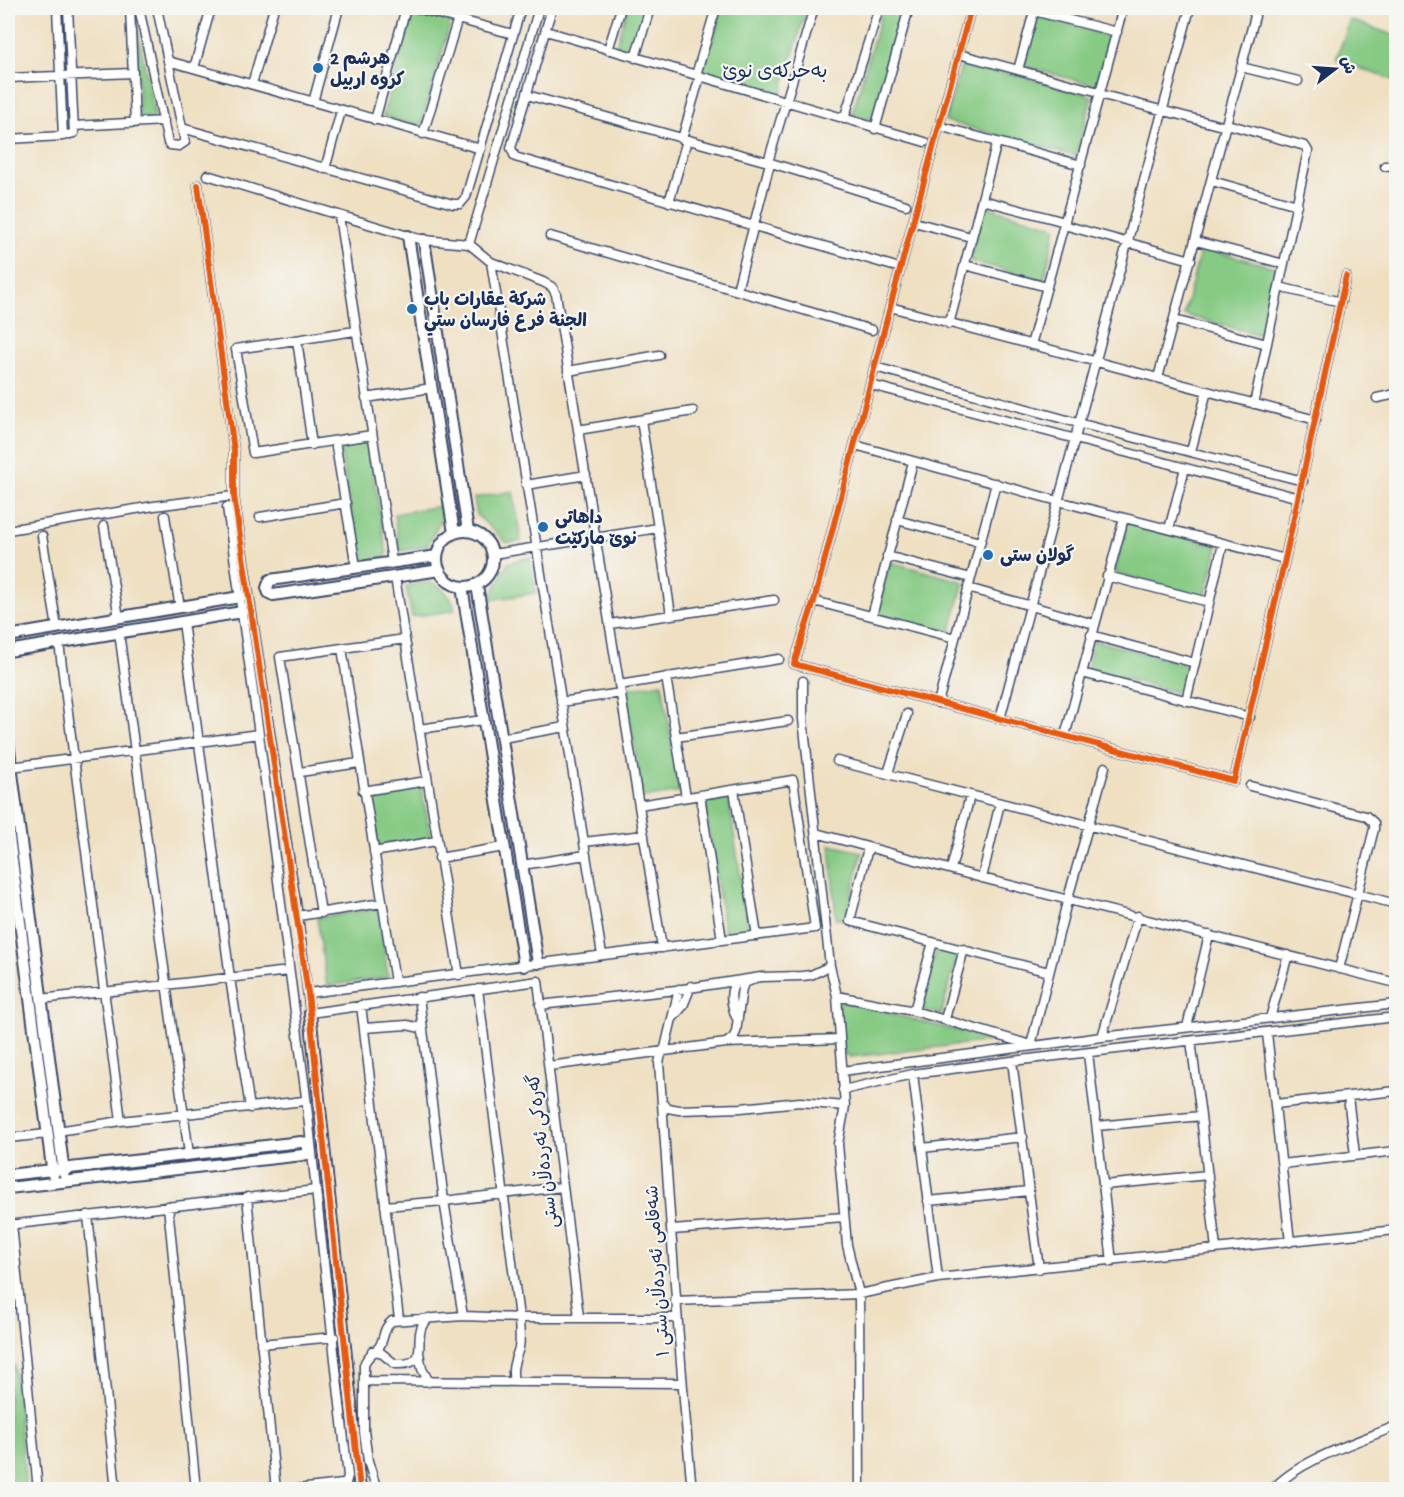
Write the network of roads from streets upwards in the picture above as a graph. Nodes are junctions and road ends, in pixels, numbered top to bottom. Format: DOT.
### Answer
graph roads {
  1 [pos="57,8"];
  2 [pos="68,8"];
  3 [pos="130,8"];
  4 [pos="140,8"];
  5 [pos="157,8"];
  6 [pos="211,8"];
  7 [pos="274,8"];
  8 [pos="339,8"];
  9 [pos="406,8"];
  10 [pos="416,8"];
  11 [pos="521,8"];
  12 [pos="539,8"];
  13 [pos="552,8"];
  14 [pos="621,8"];
  15 [pos="650,8"];
  16 [pos="716,8"];
  17 [pos="814,8"];
  18 [pos="879,8"];
  19 [pos="909,8"];
  20 [pos="971,8"];
  21 [pos="1123,8"];
  22 [pos="1190,8"];
  23 [pos="1251,8"];
  24 [pos="1035,9"];
  25 [pos="458,18"];
  26 [pos="546,31"];
  27 [pos="1116,33"];
  28 [pos="513,34"];
  29 [pos="608,50"];
  30 [pos="959,54"];
  31 [pos="635,58"];
  32 [pos="168,61"];
  33 [pos="1241,67"];
  34 [pos="194,68"];
  35 [pos="1018,70"];
  36 [pos="133,74"];
  37 [pos="61,76"];
  38 [pos="71,76"];
  39 [pos="698,76"];
  40 [pos="8,78"];
  41 [pos="1298,81"];
  42 [pos="252,84"];
  43 [pos="1099,93"];
  44 [pos="528,95"];
  45 [pos="313,102"];
  46 [pos="786,102"];
  47 [pos="341,111"];
  48 [pos="1163,111"];
  49 [pos="844,119"];
  50 [pos="375,120"];
  51 [pos="164,121"];
  52 [pos="135,123"];
  53 [pos="74,126"];
  54 [pos="939,126"];
  55 [pos="1226,126"];
  56 [pos="183,128"];
  57 [pos="875,129"];
  58 [pos="423,134"];
  59 [pos="63,136"];
  60 [pos="8,139"];
  61 [pos="684,140"];
  62 [pos="925,142"];
  63 [pos="997,142"];
  64 [pos="481,149"];
  65 [pos="769,162"];
  66 [pos="1081,165"];
  67 [pos="1396,165"];
  68 [pos="1384,166"];
  69 [pos="325,168"];
  70 [pos="207,175"];
  71 [pos="1212,181"];
  72 [pos="198,185"];
  73 [pos="982,200"];
  74 [pos="669,202"];
  75 [pos="906,205"];
  76 [pos="1297,205"];
  77 [pos="339,216"];
  78 [pos="914,222"];
  79 [pos="1064,224"];
  80 [pos="753,225"];
  81 [pos="408,236"];
  82 [pos="550,236"];
  83 [pos="971,237"];
  84 [pos="424,240"];
  85 [pos="1196,241"];
  86 [pos="1127,242"];
  87 [pos="469,244"];
  88 [pos="1191,260"];
  89 [pos="491,262"];
  90 [pos="1284,264"];
  91 [pos="965,265"];
  92 [pos="893,267"];
  93 [pos="1346,276"];
  94 [pos="1047,287"];
  95 [pos="1279,288"];
  96 [pos="737,290"];
  97 [pos="1341,302"];
  98 [pos="890,307"];
  99 [pos="1174,320"];
  100 [pos="949,324"];
  101 [pos="872,330"];
  102 [pos="355,331"];
  103 [pos="297,340"];
  104 [pos="1267,344"];
  105 [pos="1031,345"];
  106 [pos="659,355"];
  107 [pos="1095,362"];
  108 [pos="875,367"];
  109 [pos="568,371"];
  110 [pos="1158,378"];
  111 [pos="871,385"];
  112 [pos="432,388"];
  113 [pos="1207,391"];
  114 [pos="1396,394"];
  115 [pos="366,398"];
  116 [pos="1377,398"];
  117 [pos="1254,404"];
  118 [pos="693,411"];
  119 [pos="641,420"];
  120 [pos="1316,420"];
  121 [pos="1078,423"];
  122 [pos="578,430"];
  123 [pos="372,435"];
  124 [pos="1074,439"];
  125 [pos="335,441"];
  126 [pos="312,445"];
  127 [pos="855,445"];
  128 [pos="1191,452"];
  129 [pos="913,462"];
  130 [pos="1185,468"];
  131 [pos="586,475"];
  132 [pos="1303,481"];
  133 [pos="996,483"];
  134 [pos="526,485"];
  135 [pos="234,496"];
  136 [pos="1299,498"];
  137 [pos="1058,501"];
  138 [pos="346,503"];
  139 [pos="227,507"];
  140 [pos="165,516"];
  141 [pos="260,517"];
  142 [pos="1124,518"];
  143 [pos="897,520"];
  144 [pos="104,526"];
  145 [pos="658,528"];
  146 [pos="1169,529"];
  147 [pos="8,530"];
  148 [pos="468,531"];
  149 [pos="454,533"];
  150 [pos="42,536"];
  151 [pos="596,538"];
  152 [pos="980,542"];
  153 [pos="1222,544"];
  154 [pos="537,547"];
  155 [pos="493,554"];
  156 [pos="437,556"];
  157 [pos="887,556"];
  158 [pos="1285,559"];
  159 [pos="392,562"];
  160 [pos="356,567"];
  161 [pos="440,570"];
  162 [pos="1107,576"];
  163 [pos="395,577"];
  164 [pos="971,578"];
  165 [pos="477,585"];
  166 [pos="462,587"];
  167 [pos="968,588"];
  168 [pos="240,597"];
  169 [pos="774,600"];
  170 [pos="814,601"];
  171 [pos="1209,602"];
  172 [pos="1029,606"];
  173 [pos="180,608"];
  174 [pos="242,612"];
  175 [pos="671,615"];
  176 [pos="872,616"];
  177 [pos="119,618"];
  178 [pos="183,622"];
  179 [pos="88,624"];
  180 [pos="610,624"];
  181 [pos="1094,624"];
  182 [pos="57,628"];
  183 [pos="119,632"];
  184 [pos="1091,635"];
  185 [pos="8,636"];
  186 [pos="91,637"];
  187 [pos="955,638"];
  188 [pos="405,639"];
  189 [pos="59,643"];
  190 [pos="342,648"];
  191 [pos="8,651"];
  192 [pos="779,659"];
  193 [pos="1195,663"];
  194 [pos="1082,673"];
  195 [pos="666,677"];
  196 [pos="803,681"];
  197 [pos="620,689"];
  198 [pos="1186,701"];
  199 [pos="561,702"];
  200 [pos="938,703"];
  201 [pos="907,714"];
  202 [pos="1250,717"];
  203 [pos="1000,719"];
  204 [pos="483,720"];
  205 [pos="788,721"];
  206 [pos="565,728"];
  207 [pos="419,729"];
  208 [pos="259,734"];
  209 [pos="1065,736"];
  210 [pos="676,737"];
  211 [pos="502,738"];
  212 [pos="8,742"];
  213 [pos="199,743"];
  214 [pos="136,751"];
  215 [pos="75,759"];
  216 [pos="837,761"];
  217 [pos="359,763"];
  218 [pos="11,767"];
  219 [pos="1105,767"];
  220 [pos="300,772"];
  221 [pos="888,773"];
  222 [pos="427,781"];
  223 [pos="1250,786"];
  224 [pos="363,790"];
  225 [pos="734,790"];
  226 [pos="700,795"];
  227 [pos="970,796"];
  228 [pos="686,797"];
  229 [pos="1000,803"];
  230 [pos="639,805"];
  231 [pos="1089,825"];
  232 [pos="8,830"];
  233 [pos="816,833"];
  234 [pos="644,835"];
  235 [pos="436,841"];
  236 [pos="584,842"];
  237 [pos="504,847"];
  238 [pos="868,848"];
  239 [pos="374,852"];
  240 [pos="586,855"];
  241 [pos="439,858"];
  242 [pos="522,865"];
  243 [pos="951,869"];
  244 [pos="25,870"];
  245 [pos="13,872"];
  246 [pos="982,878"];
  247 [pos="1357,894"];
  248 [pos="1068,898"];
  249 [pos="382,903"];
  250 [pos="1396,904"];
  251 [pos="321,913"];
  252 [pos="298,916"];
  253 [pos="1138,916"];
  254 [pos="1209,935"];
  255 [pos="757,936"];
  256 [pos="722,940"];
  257 [pos="933,942"];
  258 [pos="662,948"];
  259 [pos="964,949"];
  260 [pos="602,955"];
  261 [pos="1288,955"];
  262 [pos="538,963"];
  263 [pos="524,966"];
  264 [pos="830,966"];
  265 [pos="1339,969"];
  266 [pos="290,971"];
  267 [pos="1049,972"];
  268 [pos="459,975"];
  269 [pos="230,978"];
  270 [pos="756,978"];
  271 [pos="737,981"];
  272 [pos="395,982"];
  273 [pos="1396,983"];
  274 [pos="166,985"];
  275 [pos="691,987"];
  276 [pos="478,989"];
  277 [pos="679,989"];
  278 [pos="105,992"];
  279 [pos="308,993"];
  280 [pos="837,996"];
  281 [pos="419,997"];
  282 [pos="41,999"];
  283 [pos="1396,1004"];
  284 [pos="361,1005"];
  285 [pos="540,1005"];
  286 [pos="914,1011"];
  287 [pos="310,1013"];
  288 [pos="737,1017"];
  289 [pos="1396,1017"];
  290 [pos="1270,1018"];
  291 [pos="945,1019"];
  292 [pos="671,1020"];
  293 [pos="1187,1027"];
  294 [pos="364,1028"];
  295 [pos="1151,1031"];
  296 [pos="423,1032"];
  297 [pos="1267,1033"];
  298 [pos="1102,1036"];
  299 [pos="840,1039"];
  300 [pos="1191,1041"];
  301 [pos="726,1043"];
  302 [pos="1031,1045"];
  303 [pos="1153,1045"];
  304 [pos="662,1051"];
  305 [pos="1088,1053"];
  306 [pos="1012,1061"];
  307 [pos="549,1066"];
  308 [pos="842,1071"];
  309 [pos="913,1074"];
  310 [pos="843,1090"];
  311 [pos="1396,1091"];
  312 [pos="306,1097"];
  313 [pos="1348,1097"];
  314 [pos="662,1102"];
  315 [pos="1275,1104"];
  316 [pos="845,1106"];
  317 [pos="250,1108"];
  318 [pos="183,1116"];
  319 [pos="1201,1116"];
  320 [pos="121,1121"];
  321 [pos="1097,1126"];
  322 [pos="52,1133"];
  323 [pos="1023,1137"];
  324 [pos="8,1138"];
  325 [pos="922,1148"];
  326 [pos="1396,1151"];
  327 [pos="189,1154"];
  328 [pos="1355,1155"];
  329 [pos="1282,1164"];
  330 [pos="58,1169"];
  331 [pos="8,1175"];
  332 [pos="1208,1175"];
  333 [pos="59,1182"];
  334 [pos="1104,1185"];
  335 [pos="562,1187"];
  336 [pos="8,1188"];
  337 [pos="316,1191"];
  338 [pos="1029,1191"];
  339 [pos="503,1194"];
  340 [pos="247,1197"];
  341 [pos="444,1201"];
  342 [pos="928,1201"];
  343 [pos="168,1206"];
  344 [pos="385,1206"];
  345 [pos="88,1215"];
  346 [pos="844,1217"];
  347 [pos="10,1224"];
  348 [pos="672,1230"];
  349 [pos="1396,1230"];
  350 [pos="1290,1242"];
  351 [pos="1216,1249"];
  352 [pos="1112,1262"];
  353 [pos="1039,1269"];
  354 [pos="938,1278"];
  355 [pos="859,1294"];
  356 [pos="675,1301"];
  357 [pos="463,1317"];
  358 [pos="579,1317"];
  359 [pos="429,1318"];
  360 [pos="519,1318"];
  361 [pos="676,1318"];
  362 [pos="399,1319"];
  363 [pos="334,1337"];
  364 [pos="261,1344"];
  365 [pos="372,1351"];
  366 [pos="419,1353"];
  367 [pos="395,1364"];
  368 [pos="364,1381"];
  369 [pos="408,1382"];
  370 [pos="429,1382"];
  371 [pos="514,1382"];
  372 [pos="681,1383"];
  373 [pos="1396,1426"];
  374 [pos="38,1490"];
  375 [pos="116,1490"];
  376 [pos="196,1490"];
  377 [pos="276,1490"];
  378 [pos="288,1490"];
  379 [pos="360,1490"];
  380 [pos="377,1490"];
  381 [pos="692,1490"];
  382 [pos="860,1490"];
  383 [pos="1272,1490"];
  1 -- 37 [label="street"];
  2 -- 38 [label="street"];
  3 -- 36 [label="street"];
  4 -- 51 [label="street"];
  5 -- 32 [label="street"];
  6 -- 34 [label="street"];
  7 -- 42 [label="street"];
  8 -- 45 [label="street"];
  9 -- 50 [label="street"];
  10 -- 25 [label="street"];
  11 -- 28 [label="street"];
  12 -- 87 [label="street"];
  13 -- 26 [label="street"];
  14 -- 29 [label="street"];
  15 -- 31 [label="street"];
  16 -- 39 [label="street"];
  17 -- 46 [label="street"];
  18 -- 49 [label="street"];
  19 -- 57 [label="street"];
  20 -- 30 [label="street"];
  21 -- 27 [label="street"];
  22 -- 48 [label="street"];
  23 -- 33 [label="street"];
  24 -- 27 [label="street"];
  24 -- 35 [label="street"];
  25 -- 28 [label="street"];
  25 -- 58 [label="street"];
  26 -- 29 [label="street"];
  26 -- 44 [label="street"];
  27 -- 43 [label="street"];
  28 -- 64 [label="street"];
  29 -- 31 [label="street"];
  30 -- 35 [label="street"];
  30 -- 54 [label="street"];
  31 -- 39 [label="street"];
  32 -- 34 [label="street"];
  32 -- 56 [label="street"];
  33 -- 41 [label="street"];
  33 -- 55 [label="street"];
  34 -- 42 [label="street"];
  35 -- 43 [label="street"];
  36 -- 38 [label="street"];
  36 -- 52 [label="street"];
  37 -- 38 [label="street"];
  37 -- 40 [label="street"];
  37 -- 59 [label="street"];
  38 -- 53 [label="street"];
  39 -- 46 [label="street"];
  39 -- 61 [label="street"];
  42 -- 45 [label="street"];
  43 -- 48 [label="street"];
  43 -- 66 [label="street"];
  44 -- 61 [label="street"];
  44 -- 74 [label="street"];
  45 -- 47 [label="street"];
  46 -- 49 [label="street"];
  46 -- 65 [label="street"];
  47 -- 50 [label="street"];
  47 -- 69 [label="street"];
  48 -- 55 [label="street"];
  48 -- 86 [label="street"];
  49 -- 57 [label="street"];
  50 -- 58 [label="street"];
  51 -- 52 [label="street"];
  51 -- 56 [label="street"];
  52 -- 53 [label="street"];
  53 -- 59 [label="street"];
  54 -- 63 [label="street"];
  54 -- 78 [label="street"];
  55 -- 71 [label="street"];
  55 -- 76 [label="street"];
  56 -- 69 [label="street"];
  57 -- 62 [label="street"];
  58 -- 64 [label="street"];
  59 -- 60 [label="street"];
  61 -- 65 [label="street"];
  61 -- 74 [label="street"];
  63 -- 66 [label="street"];
  63 -- 73 [label="street"];
  64 -- 69 [label="street"];
  65 -- 75 [label="street"];
  65 -- 80 [label="street"];
  66 -- 79 [label="street"];
  67 -- 68 [label="street"];
  70 -- 77 [label="street"];
  71 -- 76 [label="street"];
  71 -- 85 [label="street"];
  72 -- 135 [label="street"];
  73 -- 79 [label="street"];
  73 -- 83 [label="street"];
  74 -- 80 [label="street"];
  76 -- 90 [label="street"];
  77 -- 81 [label="street"];
  77 -- 102 [label="street"];
  78 -- 83 [label="street"];
  78 -- 98 [label="street"];
  79 -- 86 [label="street"];
  79 -- 94 [label="street"];
  80 -- 92 [label="street"];
  80 -- 96 [label="street"];
  81 -- 84 [label="street"];
  81 -- 112 [label="street"];
  82 -- 96 [label="street"];
  83 -- 91 [label="street"];
  84 -- 87 [label="street"];
  84 -- 148 [label="street"];
  85 -- 88 [label="street"];
  85 -- 90 [label="street"];
  86 -- 88 [label="street"];
  86 -- 107 [label="street"];
  87 -- 89 [label="street"];
  88 -- 99 [label="street"];
  89 -- 109 [label="street"];
  89 -- 134 [label="street"];
  90 -- 95 [label="street"];
  91 -- 94 [label="street"];
  91 -- 100 [label="street"];
  93 -- 97 [label="street"];
  94 -- 105 [label="street"];
  95 -- 97 [label="street"];
  95 -- 104 [label="street"];
  96 -- 101 [label="street"];
  97 -- 120 [label="street"];
  98 -- 100 [label="street"];
  98 -- 108 [label="street"];
  99 -- 104 [label="street"];
  99 -- 110 [label="street"];
  100 -- 105 [label="street"];
  102 -- 103 [label="street"];
  102 -- 115 [label="street"];
  103 -- 126 [label="street"];
  103 -- 126 [label="street"];
  104 -- 117 [label="street"];
  105 -- 107 [label="street"];
  106 -- 109 [label="street"];
  107 -- 110 [label="street"];
  107 -- 121 [label="street"];
  108 -- 111 [label="street"];
  108 -- 121 [label="street"];
  109 -- 122 [label="street"];
  110 -- 113 [label="street"];
  111 -- 124 [label="street"];
  111 -- 127 [label="street"];
  112 -- 115 [label="street"];
  112 -- 149 [label="street"];
  113 -- 117 [label="street"];
  113 -- 128 [label="street"];
  114 -- 116 [label="street"];
  115 -- 123 [label="street"];
  117 -- 120 [label="street"];
  118 -- 119 [label="street"];
  119 -- 122 [label="street"];
  119 -- 145 [label="street"];
  120 -- 132 [label="street"];
  121 -- 124 [label="street"];
  121 -- 128 [label="street"];
  122 -- 131 [label="street"];
  123 -- 125 [label="street"];
  123 -- 159 [label="street"];
  124 -- 130 [label="street"];
  124 -- 137 [label="street"];
  125 -- 126 [label="street"];
  125 -- 138 [label="street"];
  127 -- 129 [label="street"];
  127 -- 170 [label="street"];
  128 -- 132 [label="street"];
  129 -- 133 [label="street"];
  129 -- 143 [label="street"];
  130 -- 136 [label="street"];
  130 -- 146 [label="street"];
  131 -- 134 [label="street"];
  131 -- 151 [label="street"];
  132 -- 136 [label="street"];
  133 -- 137 [label="street"];
  133 -- 152 [label="street"];
  134 -- 154 [label="street"];
  135 -- 147 [label="street"];
  135 -- 252 [label="street"];
  136 -- 158 [label="street"];
  137 -- 142 [label="street"];
  137 -- 172 [label="street"];
  138 -- 141 [label="street"];
  138 -- 160 [label="street"];
  139 -- 168 [label="street"];
  140 -- 173 [label="street"];
  142 -- 146 [label="street"];
  142 -- 162 [label="street"];
  143 -- 152 [label="street"];
  143 -- 157 [label="street"];
  144 -- 177 [label="street"];
  145 -- 151 [label="street"];
  145 -- 175 [label="street"];
  146 -- 153 [label="street"];
  148 -- 149 [label="street"];
  148 -- 155 [label="street"];
  149 -- 156 [label="street"];
  150 -- 182 [label="street"];
  151 -- 154 [label="street"];
  151 -- 180 [label="street"];
  152 -- 164 [label="street"];
  153 -- 158 [label="street"];
  153 -- 171 [label="street"];
  154 -- 155 [label="street"];
  154 -- 199 [label="street"];
  155 -- 165 [label="street"];
  156 -- 159 [label="street"];
  156 -- 161 [label="street"];
  157 -- 164 [label="street"];
  157 -- 176 [label="street"];
  158 -- 202 [label="street"];
  159 -- 160 [label="street"];
  160 -- 163 [label="street"];
  161 -- 163 [label="street"];
  161 -- 166 [label="street"];
  162 -- 171 [label="street"];
  162 -- 181 [label="street"];
  163 -- 188 [label="street"];
  164 -- 167 [label="street"];
  165 -- 166 [label="street"];
  165 -- 211 [label="street"];
  166 -- 204 [label="street"];
  167 -- 172 [label="street"];
  167 -- 187 [label="street"];
  168 -- 173 [label="street"];
  168 -- 174 [label="street"];
  169 -- 175 [label="street"];
  170 -- 176 [label="street"];
  170 -- 200 [label="street"];
  171 -- 193 [label="street"];
  172 -- 181 [label="street"];
  172 -- 203 [label="street"];
  173 -- 177 [label="street"];
  174 -- 178 [label="street"];
  174 -- 208 [label="street"];
  175 -- 180 [label="street"];
  176 -- 187 [label="street"];
  177 -- 179 [label="street"];
  178 -- 183 [label="street"];
  178 -- 213 [label="street"];
  179 -- 182 [label="street"];
  179 -- 186 [label="street"];
  180 -- 197 [label="street"];
  181 -- 184 [label="street"];
  182 -- 185 [label="street"];
  183 -- 186 [label="street"];
  183 -- 214 [label="street"];
  184 -- 193 [label="street"];
  184 -- 194 [label="street"];
  186 -- 189 [label="street"];
  187 -- 200 [label="street"];
  188 -- 190 [label="street"];
  188 -- 207 [label="street"];
  189 -- 191 [label="street"];
  189 -- 215 [label="street"];
  190 -- 217 [label="street"];
  190 -- 220 [label="street"];
  192 -- 195 [label="street"];
  193 -- 198 [label="street"];
  194 -- 198 [label="street"];
  194 -- 209 [label="street"];
  195 -- 197 [label="street"];
  195 -- 210 [label="street"];
  196 -- 233 [label="street"];
  197 -- 199 [label="street"];
  197 -- 230 [label="street"];
  198 -- 202 [label="street"];
  199 -- 206 [label="street"];
  200 -- 203 [label="street"];
  201 -- 221 [label="street"];
  202 -- 209 [label="street"];
  203 -- 209 [label="street"];
  204 -- 207 [label="street"];
  204 -- 237 [label="street"];
  205 -- 210 [label="street"];
  206 -- 211 [label="street"];
  206 -- 236 [label="street"];
  207 -- 222 [label="street"];
  208 -- 213 [label="street"];
  208 -- 266 [label="street"];
  210 -- 228 [label="street"];
  211 -- 242 [label="street"];
  212 -- 218 [label="street"];
  213 -- 214 [label="street"];
  213 -- 269 [label="street"];
  214 -- 215 [label="street"];
  214 -- 274 [label="street"];
  215 -- 218 [label="street"];
  215 -- 278 [label="street"];
  216 -- 221 [label="street"];
  217 -- 220 [label="street"];
  217 -- 224 [label="street"];
  218 -- 244 [label="street"];
  219 -- 231 [label="street"];
  220 -- 251 [label="street"];
  221 -- 227 [label="street"];
  222 -- 224 [label="street"];
  222 -- 235 [label="street"];
  223 -- 247 [label="street"];
  224 -- 239 [label="street"];
  225 -- 226 [label="street"];
  225 -- 255 [label="street"];
  225 -- 255 [label="street"];
  226 -- 228 [label="street"];
  226 -- 256 [label="street"];
  227 -- 229 [label="street"];
  227 -- 243 [label="street"];
  228 -- 230 [label="street"];
  229 -- 231 [label="street"];
  229 -- 246 [label="street"];
  230 -- 234 [label="street"];
  231 -- 247 [label="street"];
  231 -- 248 [label="street"];
  232 -- 245 [label="street"];
  233 -- 238 [label="street"];
  233 -- 264 [label="street"];
  234 -- 236 [label="street"];
  234 -- 258 [label="street"];
  235 -- 239 [label="street"];
  235 -- 241 [label="street"];
  236 -- 240 [label="street"];
  237 -- 241 [label="street"];
  237 -- 263 [label="street"];
  238 -- 243 [label="street"];
  238 -- 257 [label="street"];
  239 -- 249 [label="street"];
  240 -- 242 [label="street"];
  240 -- 260 [label="street"];
  241 -- 268 [label="street"];
  242 -- 262 [label="street"];
  243 -- 246 [label="street"];
  244 -- 245 [label="street"];
  244 -- 282 [label="street"];
  245 -- 322 [label="street"];
  246 -- 248 [label="street"];
  247 -- 250 [label="street"];
  247 -- 265 [label="street"];
  248 -- 253 [label="street"];
  248 -- 267 [label="street"];
  249 -- 251 [label="street"];
  249 -- 272 [label="street"];
  251 -- 252 [label="street"];
  252 -- 279 [label="street"];
  253 -- 254 [label="street"];
  253 -- 298 [label="street"];
  254 -- 261 [label="street"];
  254 -- 293 [label="street"];
  255 -- 256 [label="street"];
  256 -- 258 [label="street"];
  257 -- 259 [label="street"];
  257 -- 286 [label="street"];
  258 -- 260 [label="street"];
  259 -- 267 [label="street"];
  259 -- 291 [label="street"];
  260 -- 262 [label="street"];
  261 -- 265 [label="street"];
  261 -- 290 [label="street"];
  262 -- 263 [label="street"];
  263 -- 268 [label="street"];
  264 -- 270 [label="street"];
  264 -- 280 [label="street"];
  265 -- 273 [label="street"];
  266 -- 269 [label="street"];
  266 -- 312 [label="street"];
  267 -- 302 [label="street"];
  268 -- 272 [label="street"];
  269 -- 274 [label="street"];
  269 -- 317 [label="street"];
  270 -- 271 [label="street"];
  270 -- 288 [label="street"];
  271 -- 275 [label="street"];
  271 -- 288 [label="street"];
  272 -- 279 [label="street"];
  274 -- 278 [label="street"];
  274 -- 318 [label="street"];
  275 -- 277 [label="street"];
  275 -- 292 [label="street"];
  276 -- 281 [label="street"];
  276 -- 285 [label="street, گەرەکی ئەردەڵان ستی"];
  276 -- 339 [label="street"];
  277 -- 285 [label="street"];
  277 -- 292 [label="street, شەقامی ئەردەڵان ستی ١"];
  278 -- 282 [label="street"];
  278 -- 320 [label="street"];
  279 -- 287 [label="street"];
  280 -- 286 [label="street"];
  280 -- 299 [label="street"];
  281 -- 284 [label="street"];
  281 -- 296 [label="street"];
  282 -- 322 [label="street"];
  283 -- 290 [label="street"];
  284 -- 287 [label="street"];
  284 -- 294 [label="street"];
  285 -- 307 [label="street, گەرەکی ئەردەڵان ستی"];
  286 -- 291 [label="street"];
  287 -- 379 [label="street"];
  288 -- 301 [label="street"];
  289 -- 297 [label="street"];
  290 -- 293 [label="street"];
  291 -- 302 [label="street"];
  292 -- 304 [label="street, شەقامی ئەردەڵان ستی ١"];
  293 -- 295 [label="street"];
  294 -- 296 [label="street"];
  294 -- 344 [label="street"];
  295 -- 298 [label="street"];
  295 -- 303 [label="street"];
  296 -- 341 [label="street"];
  297 -- 300 [label="street"];
  297 -- 315 [label="street"];
  298 -- 302 [label="street"];
  299 -- 301 [label="street"];
  299 -- 308 [label="street"];
  300 -- 303 [label="street"];
  300 -- 319 [label="street"];
  301 -- 304 [label="street"];
  302 -- 308 [label="street"];
  303 -- 305 [label="street"];
  304 -- 307 [label="street"];
  304 -- 314 [label="street, شەقامی ئەردەڵان ستی ١"];
  305 -- 306 [label="street"];
  305 -- 321 [label="street"];
  306 -- 309 [label="street"];
  306 -- 323 [label="street"];
  307 -- 335 [label="street, گەرەکی ئەردەڵان ستی"];
  308 -- 310 [label="street"];
  309 -- 310 [label="street"];
  309 -- 325 [label="street"];
  310 -- 316 [label="street"];
  311 -- 313 [label="street"];
  312 -- 317 [label="street"];
  312 -- 337 [label="street"];
  313 -- 315 [label="street"];
  313 -- 328 [label="street"];
  314 -- 316 [label="street"];
  314 -- 348 [label="street, شەقامی ئەردەڵان ستی ١"];
  315 -- 329 [label="street"];
  316 -- 346 [label="street"];
  317 -- 318 [label="street"];
  318 -- 320 [label="street"];
  318 -- 327 [label="street"];
  319 -- 321 [label="street"];
  319 -- 332 [label="street"];
  320 -- 322 [label="street"];
  321 -- 334 [label="street"];
  322 -- 324 [label="street"];
  322 -- 330 [label="street"];
  323 -- 325 [label="street"];
  323 -- 338 [label="street"];
  325 -- 342 [label="street"];
  326 -- 328 [label="street"];
  327 -- 330 [label="street"];
  327 -- 333 [label="street"];
  328 -- 329 [label="street"];
  329 -- 350 [label="street"];
  330 -- 331 [label="street"];
  330 -- 333 [label="street"];
  332 -- 334 [label="street"];
  332 -- 351 [label="street"];
  333 -- 336 [label="street"];
  334 -- 352 [label="street"];
  335 -- 339 [label="street"];
  335 -- 358 [label="street, گەرەکی ئەردەڵان ستی"];
  337 -- 340 [label="street"];
  337 -- 363 [label="street"];
  338 -- 342 [label="street"];
  338 -- 353 [label="street"];
  339 -- 341 [label="street"];
  339 -- 360 [label="street"];
  340 -- 343 [label="street"];
  340 -- 364 [label="street"];
  341 -- 344 [label="street"];
  341 -- 357 [label="street"];
  342 -- 354 [label="street"];
  343 -- 345 [label="street"];
  343 -- 376 [label="street"];
  344 -- 362 [label="street"];
  345 -- 347 [label="street"];
  345 -- 375 [label="street"];
  346 -- 348 [label="street"];
  346 -- 355 [label="street"];
  347 -- 374 [label="street"];
  348 -- 356 [label="street, شەقامی ئەردەڵان ستی ١"];
  349 -- 350 [label="street"];
  350 -- 351 [label="street"];
  351 -- 352 [label="street"];
  352 -- 353 [label="street"];
  353 -- 354 [label="street"];
  354 -- 355 [label="street"];
  355 -- 356 [label="street"];
  355 -- 382 [label="street"];
  356 -- 361 [label="street, شەقامی ئەردەڵان ستی ١"];
  357 -- 359 [label="street"];
  357 -- 360 [label="street"];
  358 -- 360 [label="street"];
  358 -- 361 [label="street"];
  359 -- 362 [label="street"];
  359 -- 366 [label="street"];
  360 -- 371 [label="street"];
  361 -- 372 [label="street, شەقامی ئەردەڵان ستی ١"];
  362 -- 365 [label="street"];
  363 -- 364 [label="street"];
  363 -- 378 [label="street"];
  364 -- 377 [label="street"];
  365 -- 367 [label="street"];
  365 -- 368 [label="street"];
  366 -- 367 [label="street"];
  366 -- 370 [label="street"];
  367 -- 369 [label="street"];
  368 -- 369 [label="street"];
  368 -- 380 [label="street"];
  369 -- 370 [label="street"];
  370 -- 371 [label="street"];
  371 -- 372 [label="street"];
  372 -- 381 [label="street, شەقامی ئەردەڵان ستی ١"];
  373 -- 383 [label="street"];
}
